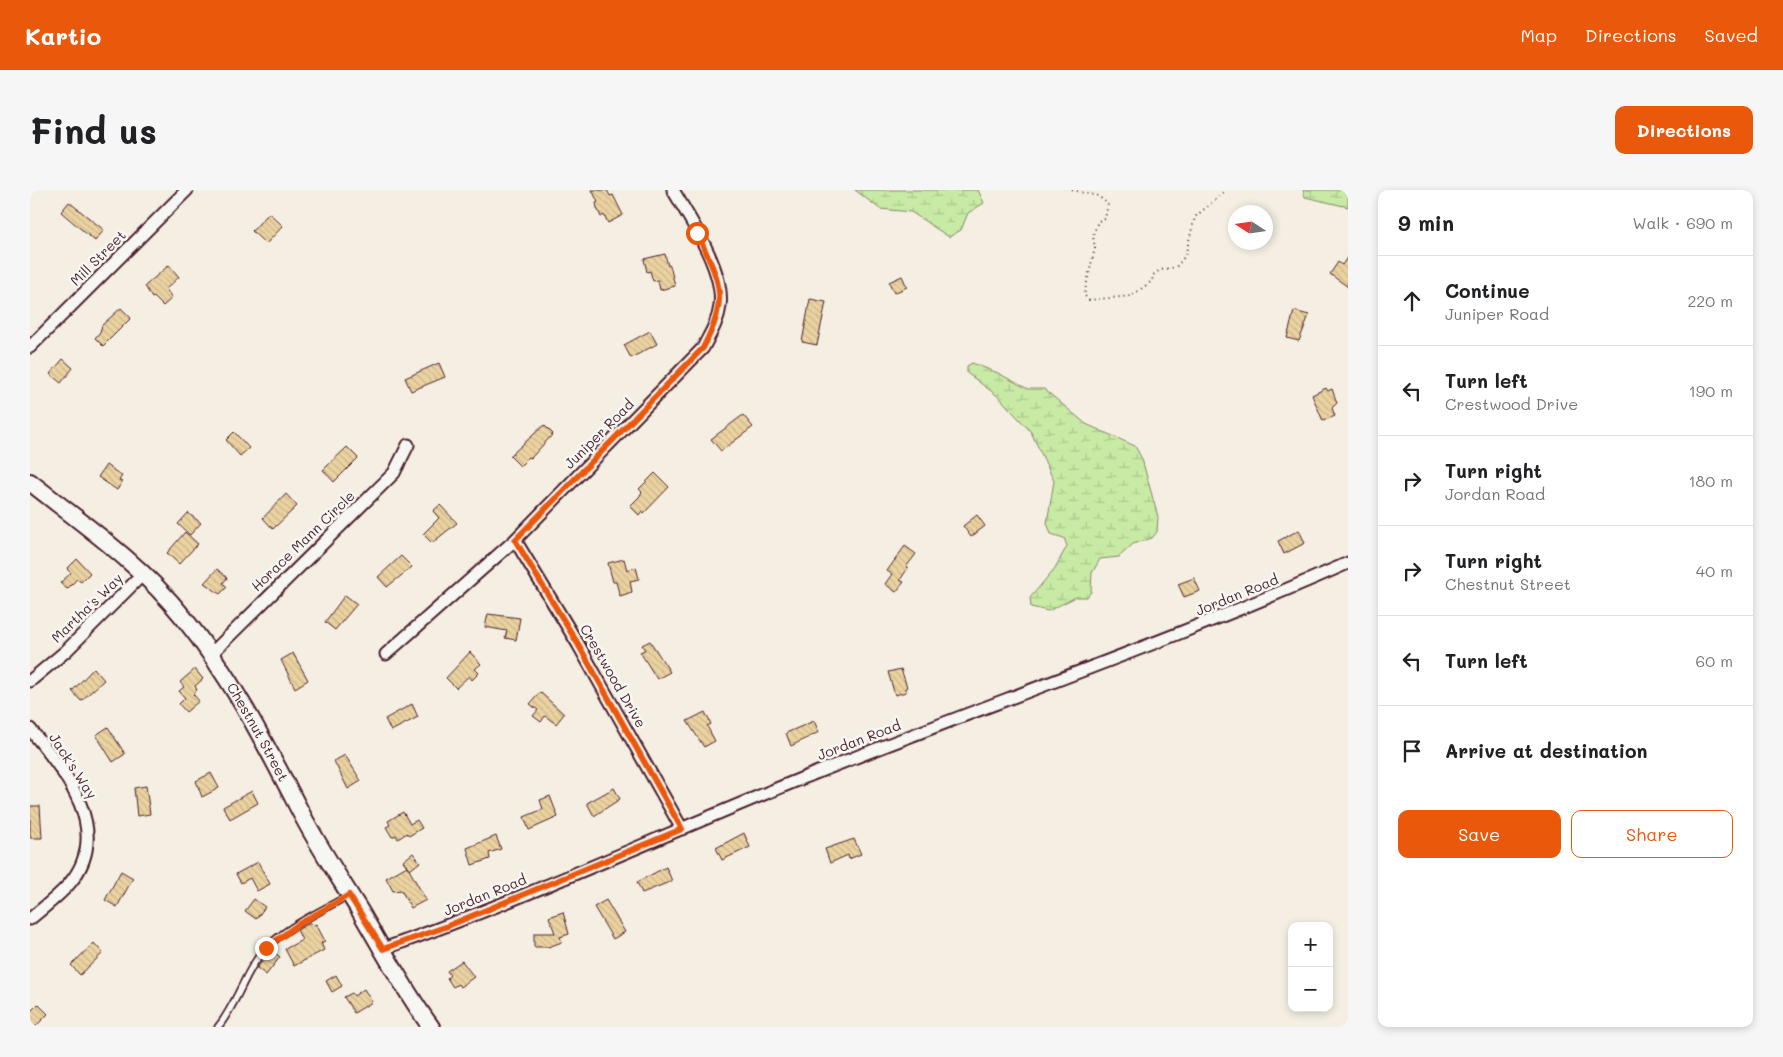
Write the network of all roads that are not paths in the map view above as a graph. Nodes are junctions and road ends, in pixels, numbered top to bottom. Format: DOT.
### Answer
graph roads {
  1 [pos="188,190"];
  2 [pos="673,190"];
  3 [pos="30,347"];
  4 [pos="408,445"];
  5 [pos="30,482"];
  6 [pos="515,540"];
  7 [pos="1348,564"];
  8 [pos="142,574"];
  9 [pos="211,654"];
  10 [pos="386,654"];
  11 [pos="30,681"];
  12 [pos="30,729"];
  13 [pos="682,829"];
  14 [pos="349,895"];
  15 [pos="30,920"];
  16 [pos="383,949"];
  17 [pos="224,1024"];
  18 [pos="218,1027"];
  19 [pos="431,1027"];
  1 -- 3 [label="street, Mill Street"];
  2 -- 6 [label="street, Juniper Road"];
  4 -- 9 [label="street, Horace Mann Circle"];
  5 -- 8 [label="main road, Chestnut Street"];
  6 -- 10 [label="street, Juniper Road"];
  6 -- 13 [label="street, Crestwood Drive"];
  7 -- 13 [label="street, Jordan Road"];
  8 -- 9 [label="main road, Chestnut Street"];
  8 -- 11 [label="street, Martha's Way"];
  9 -- 14 [label="main road, Chestnut Street"];
  12 -- 15 [label="street, Jack's Way"];
  13 -- 16 [label="street, Jordan Road"];
  14 -- 16 [label="main road, Chestnut Street"];
  14 -- 17 [label="lane"];
  16 -- 19 [label="main road, Chestnut Street"];
  17 -- 18 [label="lane"];
}
